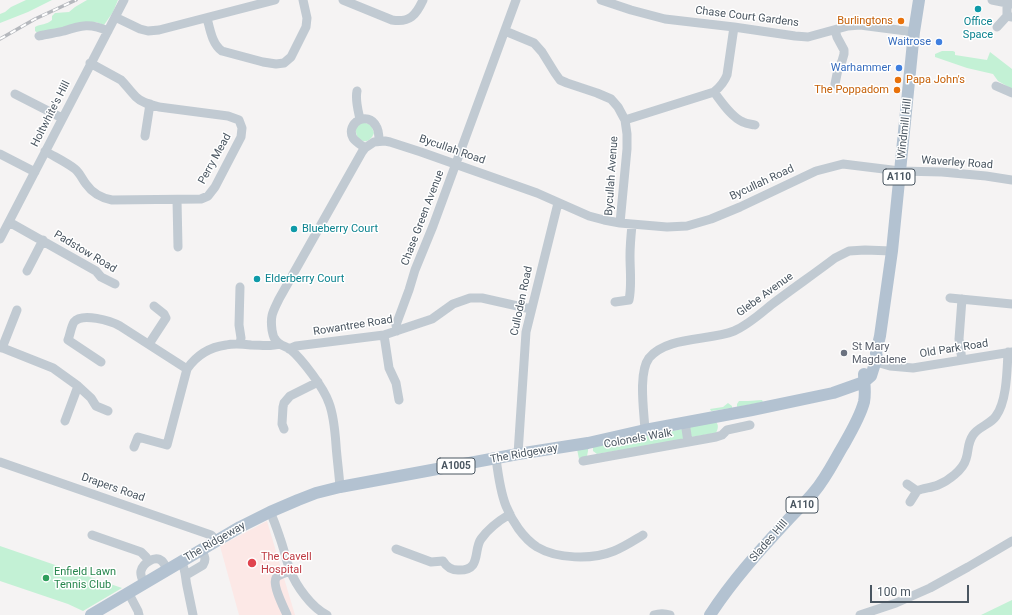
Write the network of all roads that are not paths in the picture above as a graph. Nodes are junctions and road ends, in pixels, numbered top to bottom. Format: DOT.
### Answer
graph roads {
  1 [pos="124,0"];
  2 [pos="275,0"];
  3 [pos="303,0"];
  4 [pos="343,0"];
  5 [pos="423,0"];
  6 [pos="516,0"];
  7 [pos="601,0"];
  8 [pos="920,0"];
  9 [pos="992,0"];
  10 [pos="1010,4"];
  11 [pos="1009,16"];
  12 [pos="114,17"];
  13 [pos="207,18"];
  14 [pos="734,27"];
  15 [pos="996,27"];
  16 [pos="835,30"];
  17 [pos="108,31"];
  18 [pos="505,31"];
  19 [pos="914,32"];
  20 [pos="39,36"];
  21 [pos="90,64"];
  22 [pos="835,84"];
  23 [pos="996,86"];
  24 [pos="357,91"];
  25 [pos="714,92"];
  26 [pos="1012,93"];
  27 [pos="15,94"];
  28 [pos="150,104"];
  29 [pos="62,118"];
  30 [pos="360,119"];
  31 [pos="625,120"];
  32 [pos="755,125"];
  33 [pos="145,136"];
  34 [pos="379,141"];
  35 [pos="365,148"];
  36 [pos="45,151"];
  37 [pos="0,154"];
  38 [pos="456,164"];
  39 [pos="900,171"];
  40 [pos="34,172"];
  41 [pos="1012,180"];
  42 [pos="177,200"];
  43 [pos="558,203"];
  44 [pos="9,222"];
  45 [pos="620,223"];
  46 [pos="632,224"];
  47 [pos="0,239"];
  48 [pos="43,240"];
  49 [pos="178,247"];
  50 [pos="892,251"];
  51 [pos="27,271"];
  52 [pos="115,284"];
  53 [pos="240,287"];
  54 [pos="950,298"];
  55 [pos="962,299"];
  56 [pos="615,302"];
  57 [pos="1012,304"];
  58 [pos="154,306"];
  59 [pos="531,309"];
  60 [pos="17,310"];
  61 [pos="396,331"];
  62 [pos="384,335"];
  63 [pos="149,344"];
  64 [pos="240,344"];
  65 [pos="280,344"];
  66 [pos="1,348"];
  67 [pos="289,349"];
  68 [pos="1010,352"];
  69 [pos="876,358"];
  70 [pos="962,360"];
  71 [pos="101,362"];
  72 [pos="187,369"];
  73 [pos="318,382"];
  74 [pos="864,382"];
  75 [pos="78,386"];
  76 [pos="399,400"];
  77 [pos="108,411"];
  78 [pos="720,415"];
  79 [pos="65,421"];
  80 [pos="685,422"];
  81 [pos="750,425"];
  82 [pos="284,429"];
  83 [pos="645,430"];
  84 [pos="722,435"];
  85 [pos="688,442"];
  86 [pos="588,443"];
  87 [pos="134,447"];
  88 [pos="518,454"];
  89 [pos="496,458"];
  90 [pos="0,462"];
  91 [pos="907,484"];
  92 [pos="340,487"];
  93 [pos="917,491"];
  94 [pos="910,502"];
  95 [pos="270,512"];
  96 [pos="510,514"];
  97 [pos="643,534"];
  98 [pos="92,535"];
  99 [pos="216,540"];
  100 [pos="1012,541"];
  101 [pos="201,549"];
  102 [pos="396,549"];
  103 [pos="148,561"];
  104 [pos="181,561"];
  105 [pos="167,569"];
  106 [pos="290,571"];
  107 [pos="186,575"];
  108 [pos="144,583"];
  109 [pos="128,592"];
  110 [pos="713,614"];
  111 [pos="91,615"];
  112 [pos="140,615"];
  113 [pos="193,615"];
  114 [pos="287,615"];
  115 [pos="327,615"];
  116 [pos="654,615"];
  117 [pos="670,615"];
  118 [pos="860,615"];
  1 -- 12 [label="street, Holtwhite's Hill"];
  2 -- 13 [label="street"];
  3 -- 13 [label="street"];
  4 -- 5 [label="street"];
  6 -- 18 [label="street, Chase Green Avenue"];
  7 -- 14 [label="street, Chase Court Gardens"];
  8 -- 19 [label="main road, Windmill Hill / A110"];
  9 -- 10 [label="street"];
  10 -- 11 [label="street"];
  11 -- 15 [label="street"];
  12 -- 13 [label="street"];
  12 -- 17 [label="street, Holtwhite's Hill"];
  14 -- 16 [label="street, Chase Court Gardens"];
  14 -- 25 [label="street"];
  16 -- 19 [label="street, Chase Court Gardens"];
  16 -- 22 [label="street"];
  17 -- 20 [label="street"];
  17 -- 21 [label="street, Holtwhite's Hill"];
  18 -- 31 [label="street, Bycullah Avenue"];
  18 -- 38 [label="street, Chase Green Avenue"];
  19 -- 39 [label="main road, Windmill Hill / A110"];
  21 -- 28 [label="street, Perry Mead"];
  21 -- 29 [label="street, Holtwhite's Hill"];
  23 -- 26 [label="street"];
  24 -- 30 [label="street"];
  25 -- 31 [label="street"];
  25 -- 32 [label="street"];
  27 -- 29 [label="street"];
  28 -- 33 [label="street"];
  28 -- 42 [label="street, Perry Mead"];
  29 -- 36 [label="street, Holtwhite's Hill"];
  30 -- 34 [label="street"];
  30 -- 35 [label="street"];
  31 -- 45 [label="street, Bycullah Avenue"];
  34 -- 35 [label="street"];
  34 -- 38 [label="street, Bycullah Road"];
  35 -- 65 [label="street"];
  36 -- 40 [label="street, Holtwhite's Hill"];
  36 -- 42 [label="street, Perry Mead"];
  37 -- 40 [label="street"];
  38 -- 43 [label="street, Bycullah Road"];
  38 -- 61 [label="street, Chase Green Avenue"];
  39 -- 41 [label="street, Waverley Road"];
  39 -- 46 [label="street, Bycullah Road"];
  39 -- 50 [label="main road, Windmill Hill / A110"];
  40 -- 44 [label="street, Holtwhite's Hill"];
  42 -- 49 [label="street"];
  43 -- 45 [label="street, Bycullah Road"];
  43 -- 59 [label="street, Culloden Road"];
  44 -- 47 [label="street, Holtwhite's Hill"];
  44 -- 48 [label="street, Padstow Road"];
  45 -- 46 [label="street, Bycullah Road"];
  46 -- 56 [label="street"];
  48 -- 51 [label="street, Padstow Road"];
  48 -- 52 [label="street, Padstow Road"];
  50 -- 69 [label="main road, Windmill Hill / A110"];
  50 -- 83 [label="street, Glebe Avenue"];
  53 -- 64 [label="street"];
  54 -- 55 [label="street"];
  55 -- 57 [label="street"];
  55 -- 70 [label="street"];
  58 -- 63 [label="street"];
  59 -- 61 [label="street, Rowantree Road"];
  59 -- 88 [label="street, Culloden Road"];
  60 -- 66 [label="street"];
  61 -- 62 [label="street, Rowantree Road"];
  62 -- 67 [label="street, Rowantree Road"];
  62 -- 76 [label="street"];
  63 -- 71 [label="street"];
  63 -- 72 [label="street"];
  64 -- 65 [label="street"];
  64 -- 72 [label="street"];
  65 -- 67 [label="street"];
  66 -- 75 [label="street"];
  67 -- 73 [label="street"];
  68 -- 70 [label="street, Old Park Road"];
  68 -- 93 [label="street"];
  69 -- 70 [label="street, Old Park Road"];
  69 -- 74 [label="main road, Windmill Hill / A110"];
  72 -- 87 [label="street"];
  73 -- 82 [label="street"];
  73 -- 92 [label="street"];
  74 -- 78 [label="main road, The Ridgeway / A1005"];
  74 -- 110 [label="main road, Slades Hill / A110"];
  75 -- 77 [label="street"];
  75 -- 79 [label="street"];
  78 -- 80 [label="main road, The Ridgeway / A1005"];
  78 -- 84 [label="street"];
  80 -- 83 [label="main road, The Ridgeway / A1005"];
  80 -- 85 [label="street, Colonels Walk"];
  81 -- 84 [label="street, Colonels Walk"];
  83 -- 86 [label="main road, The Ridgeway / A1005"];
  84 -- 85 [label="street, Colonels Walk"];
  85 -- 86 [label="street, Colonels Walk"];
  86 -- 88 [label="main road, The Ridgeway / A1005"];
  88 -- 89 [label="main road, The Ridgeway / A1005"];
  89 -- 92 [label="main road, The Ridgeway / A1005"];
  89 -- 96 [label="street"];
  90 -- 99 [label="street, Drapers Road"];
  91 -- 93 [label="street"];
  92 -- 95 [label="main road, The Ridgeway / A1005"];
  93 -- 94 [label="street"];
  95 -- 99 [label="main road, The Ridgeway / A1005"];
  95 -- 106 [label="street"];
  96 -- 97 [label="street"];
  96 -- 102 [label="street"];
  98 -- 103 [label="street"];
  99 -- 101 [label="main road, The Ridgeway / A1005"];
  100 -- 118 [label="street"];
  101 -- 104 [label="main road, The Ridgeway / A1005"];
  101 -- 107 [label="street"];
  103 -- 105 [label="street"];
  103 -- 108 [label="street"];
  104 -- 105 [label="main road, The Ridgeway / A1005"];
  104 -- 107 [label="street"];
  105 -- 108 [label="main road, The Ridgeway / A1005"];
  106 -- 114 [label="street"];
  106 -- 115 [label="street"];
  107 -- 113 [label="street"];
  108 -- 109 [label="main road, The Ridgeway / A1005"];
  109 -- 111 [label="main road, The Ridgeway / A1005"];
  109 -- 112 [label="street"];
  116 -- 117 [label="street"];
}
